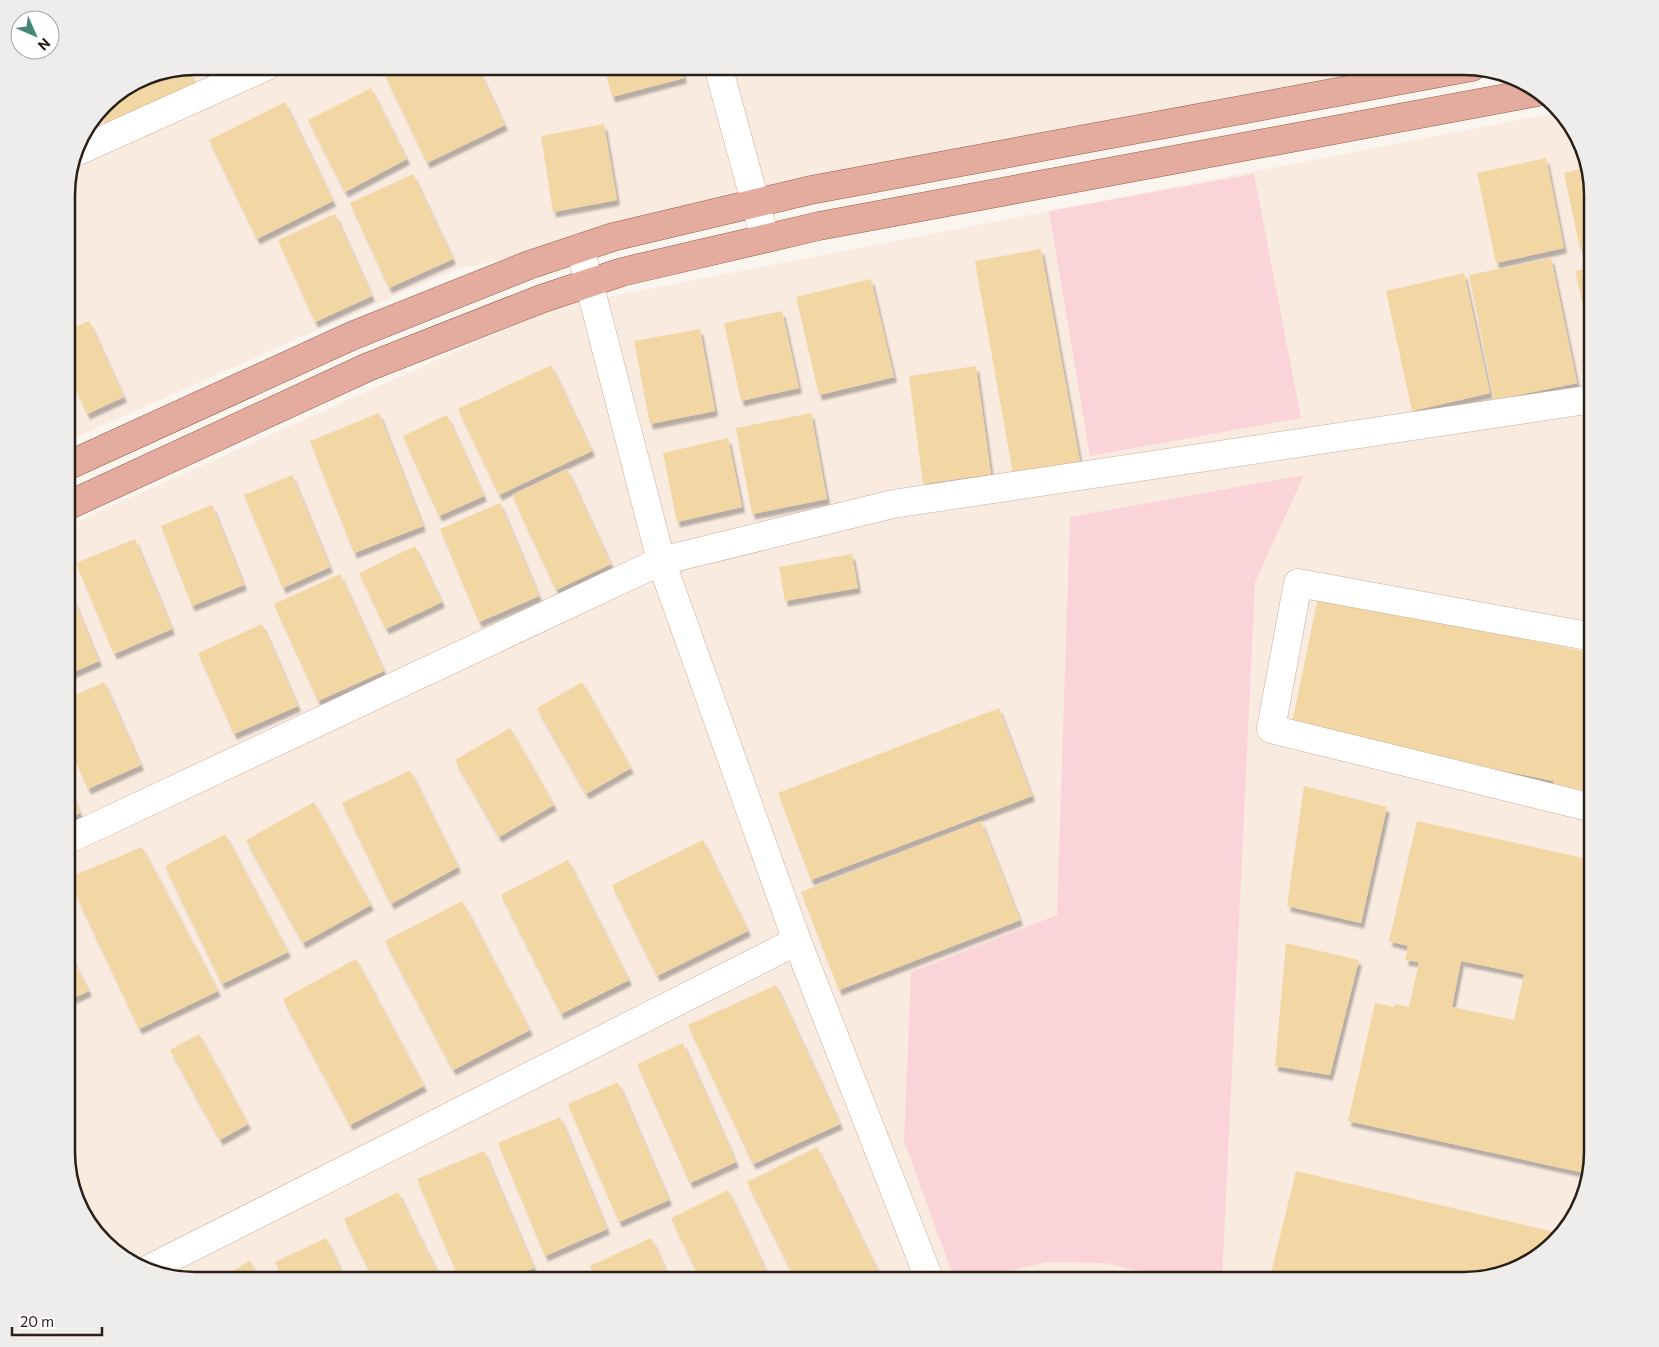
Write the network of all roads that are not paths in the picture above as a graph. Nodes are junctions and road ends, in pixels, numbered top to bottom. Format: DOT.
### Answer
graph roads {
  1 [pos="247,75"];
  2 [pos="720,75"];
  3 [pos="1434,75"];
  4 [pos="1528,94"];
  5 [pos="84,148"];
  6 [pos="756,204"];
  7 [pos="765,238"];
  8 [pos="580,248"];
  9 [pos="589,283"];
  10 [pos="1584,400"];
  11 [pos="75,462"];
  12 [pos="75,502"];
  13 [pos="661,561"];
  14 [pos="1584,635"];
  15 [pos="1584,806"];
  16 [pos="75,836"];
  17 [pos="797,941"];
  18 [pos="155,1266"];
  19 [pos="926,1272"];
  1 -- 5 [label="lane"];
  2 -- 6 [label="lane"];
  3 -- 6 [label="main road"];
  4 -- 7 [label="main road"];
  6 -- 7 [label="lane"];
  6 -- 8 [label="main road"];
  7 -- 9 [label="main road"];
  8 -- 9 [label="lane"];
  8 -- 11 [label="main road"];
  9 -- 12 [label="main road"];
  9 -- 13 [label="lane"];
  10 -- 13 [label="lane"];
  13 -- 16 [label="lane"];
  13 -- 17 [label="lane"];
  14 -- 15 [label="lane"];
  17 -- 18 [label="lane"];
  17 -- 19 [label="lane"];
}
